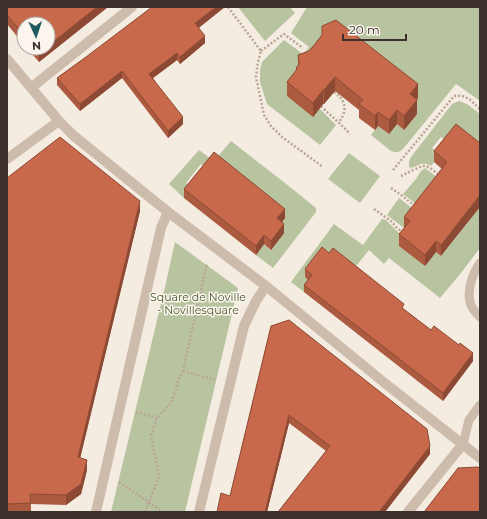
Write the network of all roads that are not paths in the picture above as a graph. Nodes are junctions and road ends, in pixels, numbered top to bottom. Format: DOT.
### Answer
graph roads {
  1 [pos="132,7"];
  2 [pos="7,59"];
  3 [pos="32,87"];
  4 [pos="59,121"];
  5 [pos="7,159"];
  6 [pos="168,212"];
  7 [pos="480,263"];
  8 [pos="266,286"];
  9 [pos="480,317"];
  10 [pos="480,405"];
  11 [pos="462,444"];
  12 [pos="480,458"];
  13 [pos="96,512"];
  14 [pos="199,512"];
  15 [pos="408,512"];
  1 -- 3 [label="street"];
  2 -- 3 [label="street"];
  3 -- 4 [label="street"];
  4 -- 5 [label="street"];
  4 -- 6 [label="street"];
  6 -- 8 [label="street"];
  6 -- 13 [label="street"];
  7 -- 9 [label="lane"];
  8 -- 11 [label="street"];
  8 -- 14 [label="street"];
  10 -- 11 [label="lane"];
  11 -- 12 [label="street"];
  11 -- 15 [label="street"];
}
